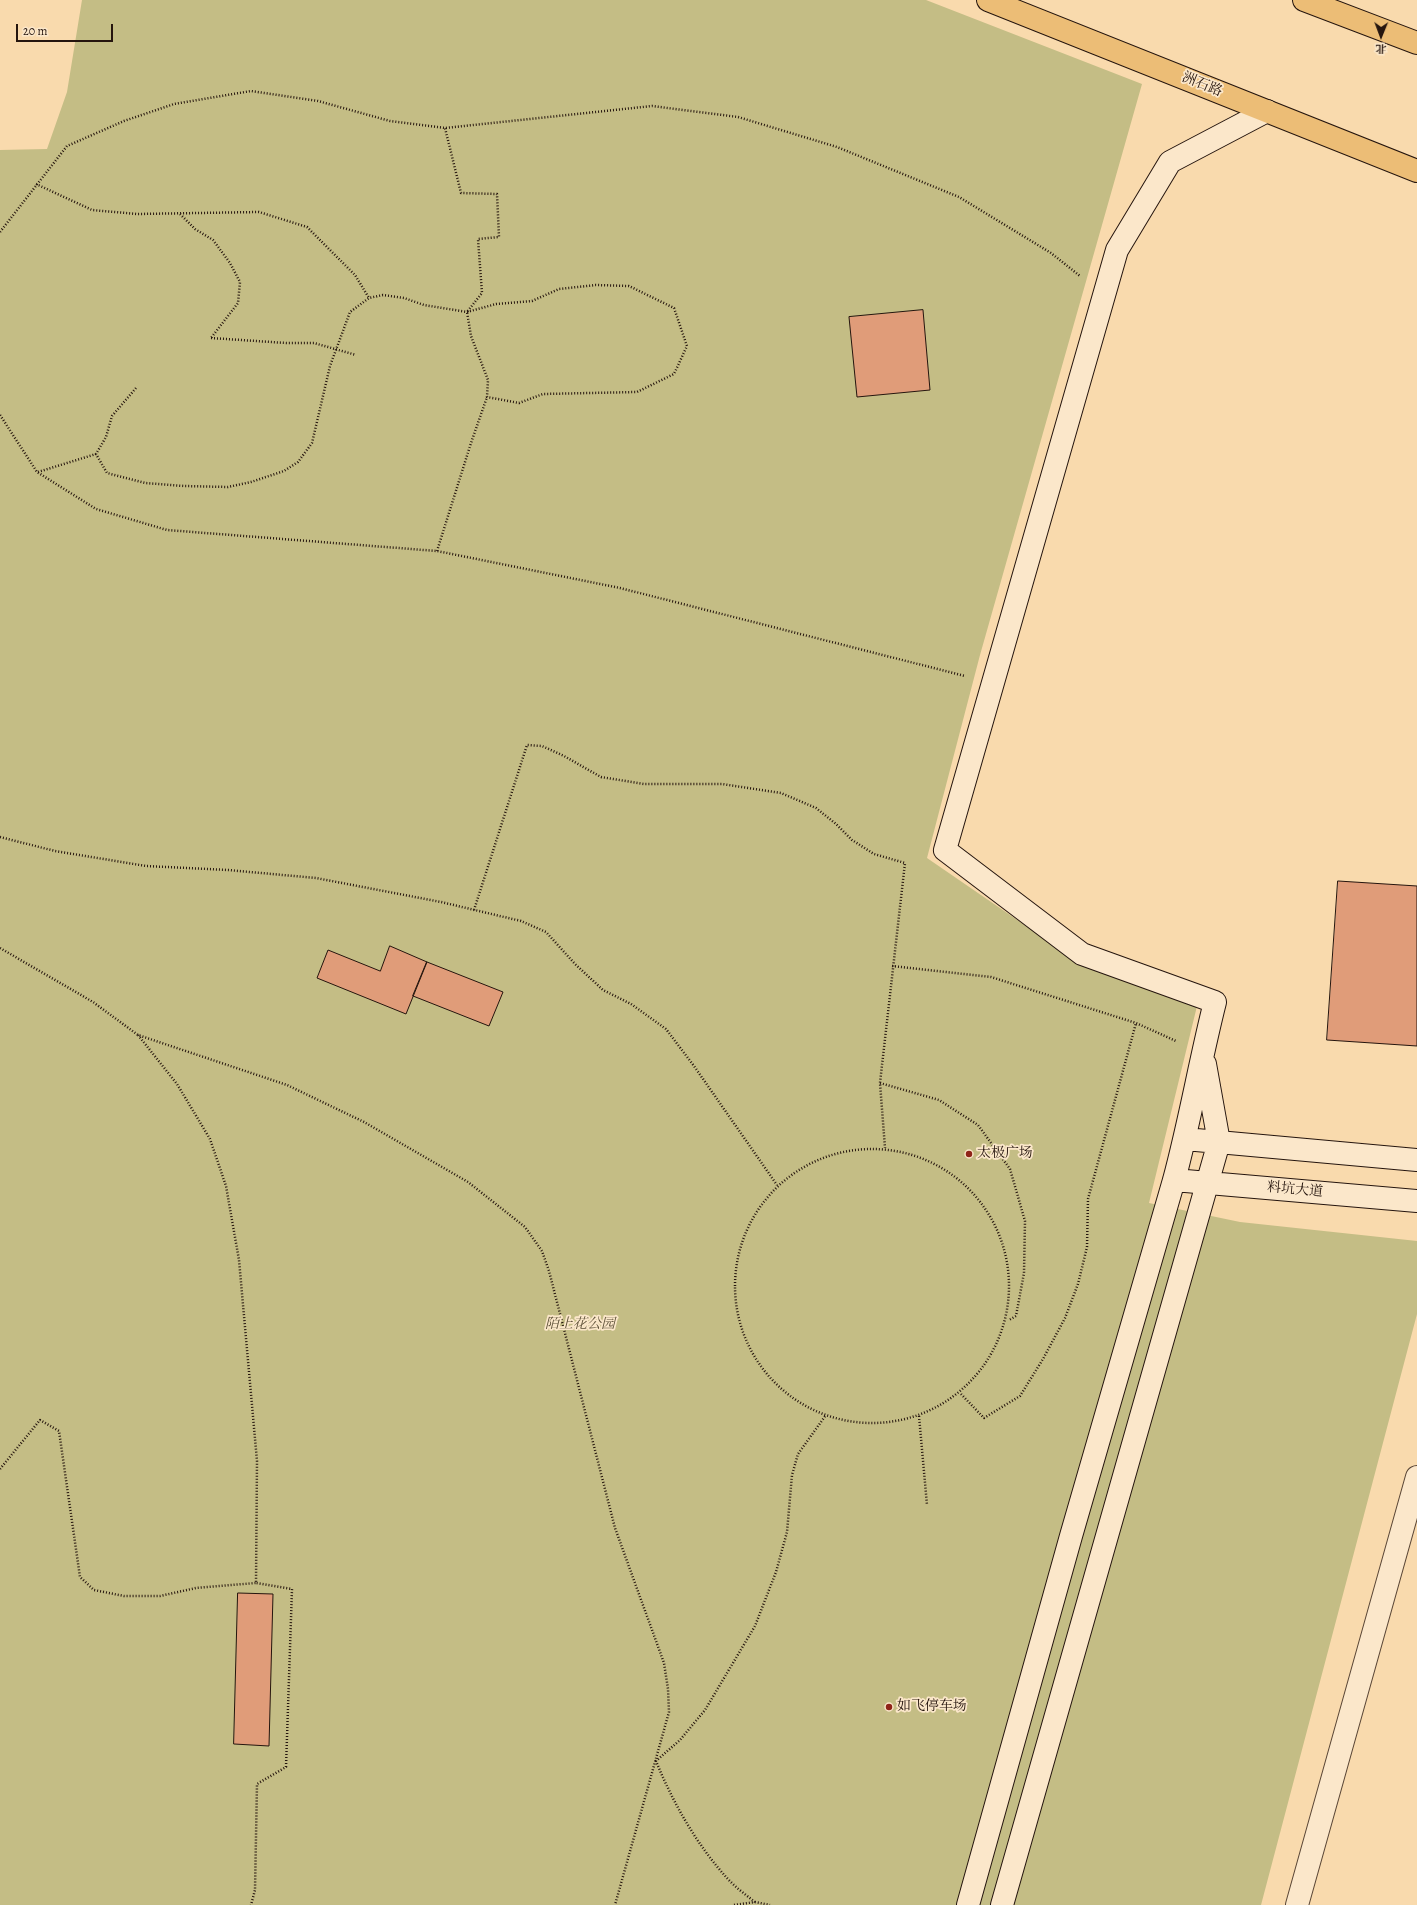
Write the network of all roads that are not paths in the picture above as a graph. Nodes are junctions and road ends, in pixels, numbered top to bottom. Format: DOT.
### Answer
graph roads {
  1 [pos="988,0"];
  2 [pos="1304,0"];
  3 [pos="1417,43"];
  4 [pos="1267,111"];
  5 [pos="1417,171"];
  6 [pos="1202,1052"];
  7 [pos="1185,1138"];
  8 [pos="1219,1142"];
  9 [pos="1417,1160"];
  10 [pos="1174,1180"];
  11 [pos="1208,1182"];
  12 [pos="1417,1201"];
  13 [pos="1417,1477"];
  14 [pos="968,1905"];
  15 [pos="1002,1905"];
  16 [pos="1297,1905"];
  1 -- 4 [label="main road, 洲石路"];
  2 -- 3 [label="main road"];
  4 -- 5 [label="main road, 洲石路"];
  4 -- 6 [label="street"];
  6 -- 7 [label="street"];
  6 -- 8 [label="street"];
  7 -- 8 [label="street"];
  7 -- 10 [label="street"];
  8 -- 9 [label="street"];
  8 -- 11 [label="street"];
  10 -- 11 [label="street, 料坑大道"];
  10 -- 14 [label="street"];
  11 -- 12 [label="street, 料坑大道"];
  11 -- 15 [label="street"];
  13 -- 16 [label="street"];
}
